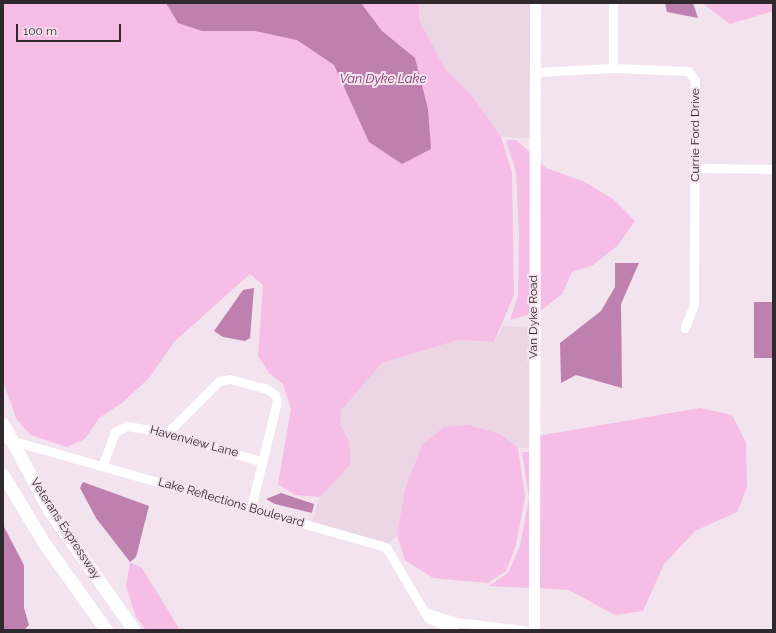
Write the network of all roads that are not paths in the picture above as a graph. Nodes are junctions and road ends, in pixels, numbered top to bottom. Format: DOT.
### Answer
graph roads {
  1 [pos="535,3"];
  2 [pos="613,3"];
  3 [pos="613,68"];
  4 [pos="535,72"];
  5 [pos="696,168"];
  6 [pos="773,169"];
  7 [pos="684,328"];
  8 [pos="3,424"];
  9 [pos="167,433"];
  10 [pos="3,438"];
  11 [pos="263,462"];
  12 [pos="102,466"];
  13 [pos="3,475"];
  14 [pos="251,508"];
  15 [pos="426,612"];
  16 [pos="106,630"];
  17 [pos="134,630"];
  18 [pos="454,630"];
  19 [pos="524,630"];
  20 [pos="534,630"];
  1 -- 4 [label="main road, Van Dyke Road"];
  2 -- 3 [label="street"];
  3 -- 4 [label="street, Currie Ford Drive"];
  3 -- 5 [label="street, Currie Ford Drive"];
  4 -- 20 [label="main road, Van Dyke Road"];
  5 -- 6 [label="street"];
  5 -- 7 [label="street, Currie Ford Drive"];
  8 -- 17 [label="highway, Veterans Expressway"];
  9 -- 11 [label="street, Havenview Lane"];
  9 -- 11 [label="street"];
  9 -- 12 [label="street, Havenview Lane"];
  10 -- 12 [label="street, Lake Reflections Boulevard"];
  11 -- 14 [label="street"];
  12 -- 14 [label="street, Lake Reflections Boulevard"];
  13 -- 16 [label="highway, Veterans Expressway"];
  14 -- 15 [label="street, Lake Reflections Boulevard"];
  15 -- 18 [label="street, Lake Reflections Boulevard"];
  15 -- 19 [label="street"];
}
